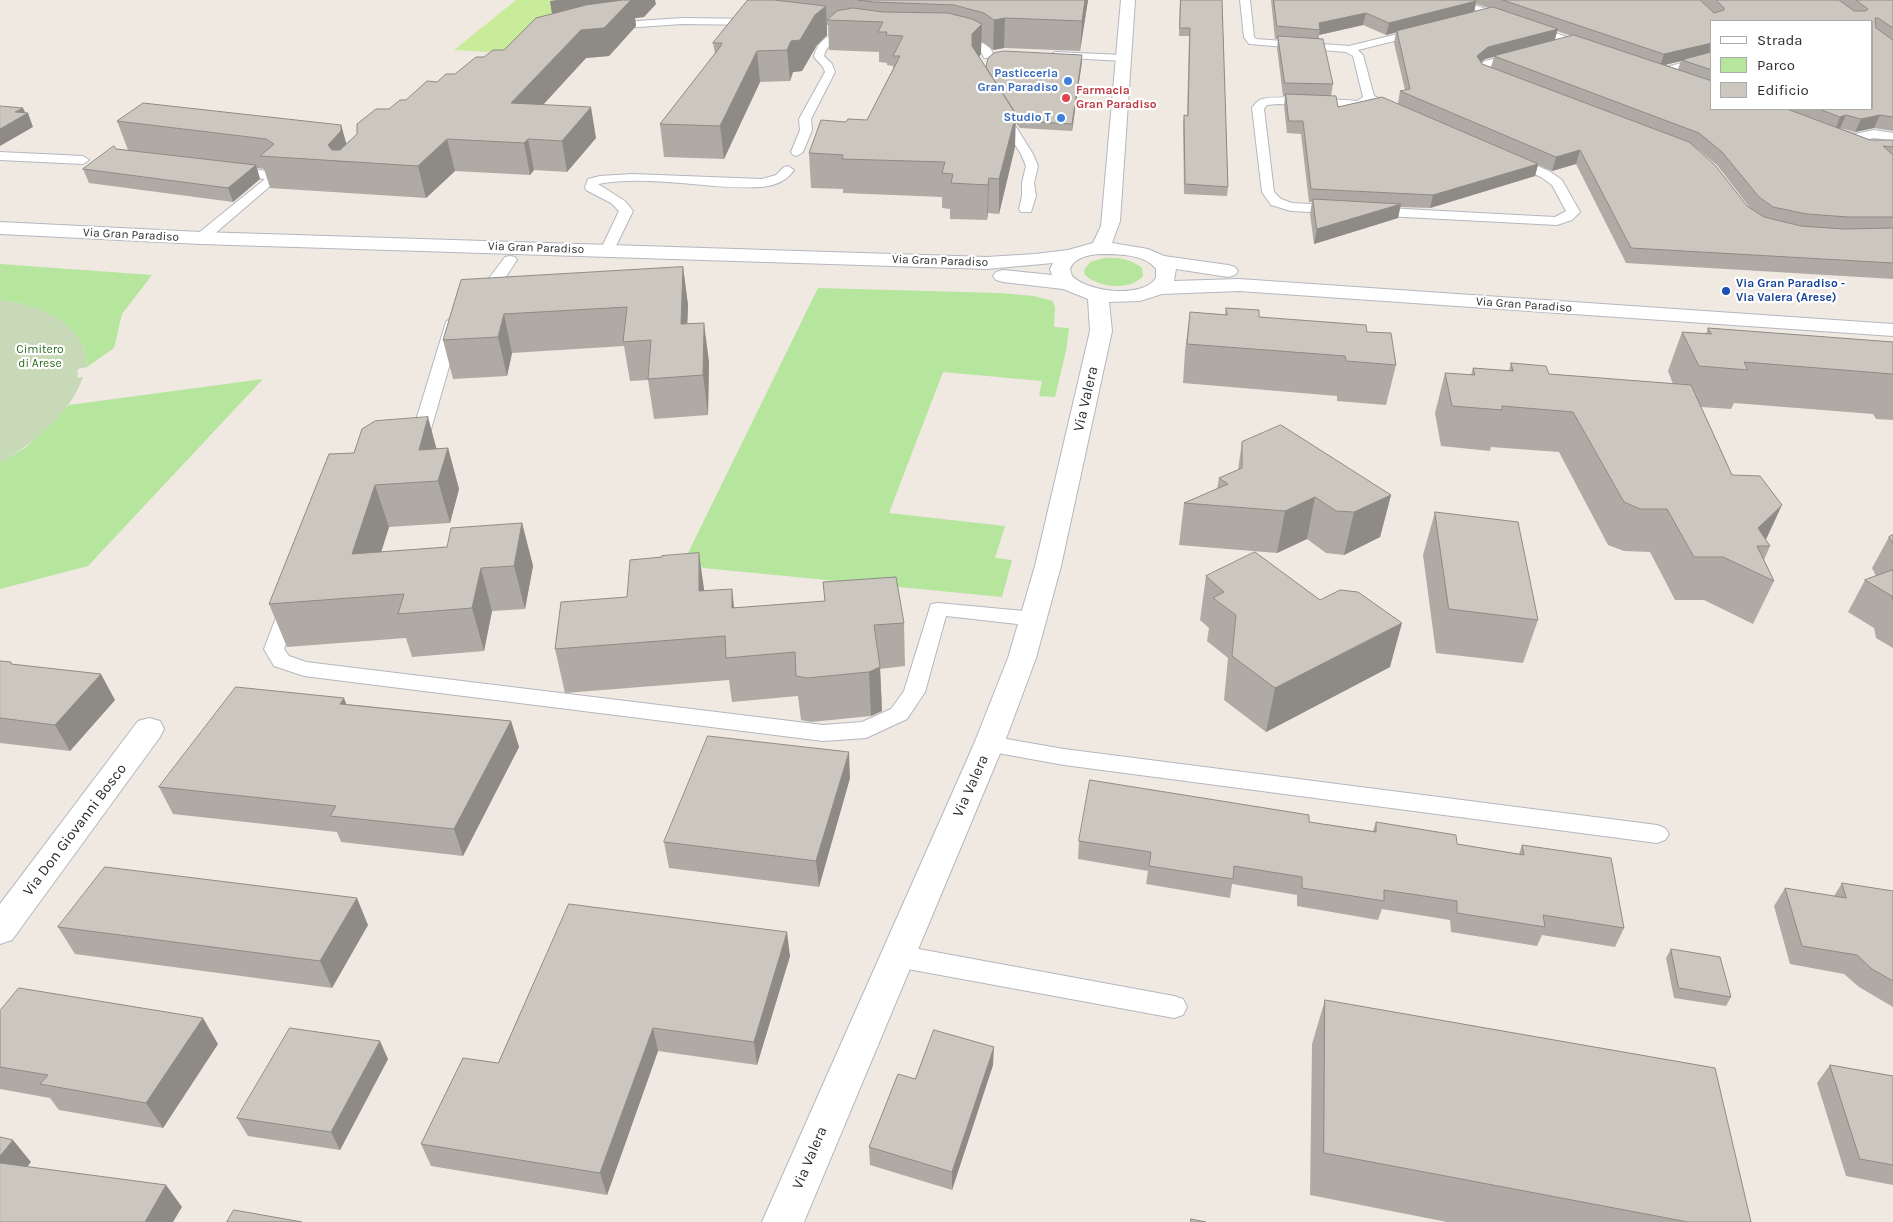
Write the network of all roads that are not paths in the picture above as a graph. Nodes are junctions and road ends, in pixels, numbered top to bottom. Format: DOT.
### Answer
graph roads {
  1 [pos="1128,0"];
  2 [pos="1245,0"];
  3 [pos="1451,0"];
  4 [pos="1490,14"];
  5 [pos="1471,18"];
  6 [pos="772,23"];
  7 [pos="595,28"];
  8 [pos="1434,28"];
  9 [pos="822,29"];
  10 [pos="941,40"];
  11 [pos="1571,42"];
  12 [pos="1553,47"];
  13 [pos="1349,49"];
  14 [pos="1598,51"];
  15 [pos="1534,52"];
  16 [pos="1004,53"];
  17 [pos="1041,54"];
  18 [pos="1123,58"];
  19 [pos="1710,58"];
  20 [pos="1677,78"];
  21 [pos="1513,84"];
  22 [pos="1369,98"];
  23 [pos="995,103"];
  24 [pos="1822,130"];
  25 [pos="1893,137"];
  26 [pos="1855,140"];
  27 [pos="1869,149"];
  28 [pos="797,152"];
  29 [pos="0,156"];
  30 [pos="83,160"];
  31 [pos="220,170"];
  32 [pos="788,170"];
  33 [pos="1112,202"];
  34 [pos="1026,209"];
  35 [pos="0,228"];
  36 [pos="200,238"];
  37 [pos="0,240"];
  38 [pos="1100,248"];
  39 [pos="607,250"];
  40 [pos="1071,256"];
  41 [pos="1150,257"];
  42 [pos="510,260"];
  43 [pos="1068,284"];
  44 [pos="1156,288"];
  45 [pos="1098,295"];
  46 [pos="1126,297"];
  47 [pos="1893,318"];
  48 [pos="1893,330"];
  49 [pos="1102,331"];
  50 [pos="402,449"];
  51 [pos="298,587"];
  52 [pos="1035,619"];
  53 [pos="149,730"];
  54 [pos="989,744"];
  55 [pos="1657,834"];
  56 [pos="0,930"];
  57 [pos="897,956"];
  58 [pos="1174,1008"];
  59 [pos="783,1222"];
  1 -- 18 [label="street"];
  2 -- 13 [label="lane"];
  3 -- 4 [label="lane"];
  4 -- 5 [label="lane"];
  4 -- 11 [label="lane"];
  6 -- 7 [label="lane"];
  8 -- 13 [label="lane"];
  9 -- 28 [label="lane"];
  10 -- 16 [label="lane"];
  11 -- 12 [label="lane"];
  11 -- 14 [label="lane"];
  13 -- 22 [label="lane"];
  15 -- 21 [label="lane"];
  17 -- 18 [label="lane"];
  18 -- 33 [label="street"];
  19 -- 20 [label="lane"];
  22 -- 22 [label="lane"];
  23 -- 34 [label="lane"];
  24 -- 26 [label="lane"];
  25 -- 26 [label="lane"];
  26 -- 27 [label="lane"];
  29 -- 30 [label="lane"];
  31 -- 36 [label="lane"];
  32 -- 39 [label="lane"];
  33 -- 38 [label="street"];
  33 -- 41 [label="street"];
  35 -- 36 [label="street, Via Gran Paradiso"];
  36 -- 39 [label="street, Via Gran Paradiso"];
  37 -- 42 [label="street, Via Gran Paradiso"];
  38 -- 40 [label="street, Via Gran Paradiso"];
  38 -- 41 [label="street, Via Gran Paradiso"];
  39 -- 40 [label="street, Via Gran Paradiso"];
  40 -- 43 [label="street"];
  41 -- 44 [label="street"];
  41 -- 47 [label="street, Via Gran Paradiso"];
  42 -- 43 [label="street, Via Gran Paradiso"];
  42 -- 50 [label="lane"];
  43 -- 45 [label="street, Via Gran Paradiso"];
  44 -- 46 [label="street, Via Gran Paradiso"];
  44 -- 48 [label="street, Via Gran Paradiso"];
  45 -- 46 [label="street, Via Gran Paradiso"];
  45 -- 49 [label="street, Via Valera"];
  46 -- 49 [label="street, Via Valera"];
  49 -- 52 [label="street, Via Valera"];
  51 -- 52 [label="lane"];
  52 -- 54 [label="street, Via Valera"];
  53 -- 56 [label="street, Via Don Giovanni Bosco"];
  54 -- 55 [label="lane"];
  54 -- 57 [label="street, Via Valera"];
  57 -- 58 [label="lane"];
  57 -- 59 [label="street, Via Valera"];
}
